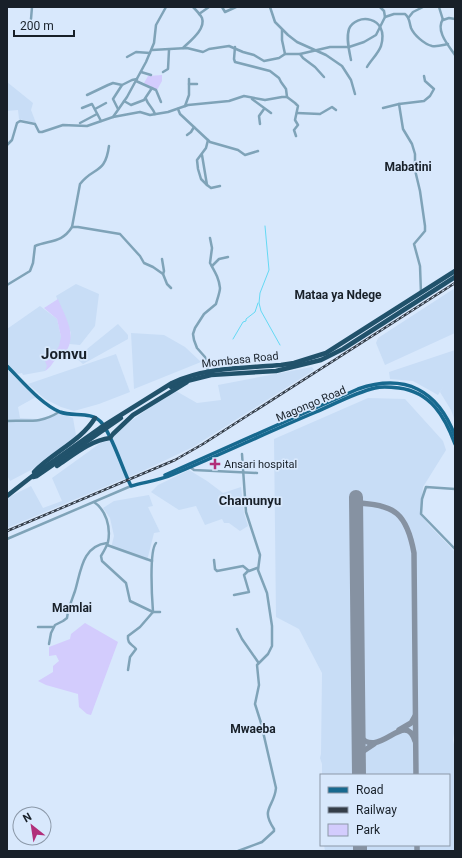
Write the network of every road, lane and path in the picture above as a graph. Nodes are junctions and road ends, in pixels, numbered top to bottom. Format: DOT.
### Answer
graph roads {
  1 [pos="32,7"];
  2 [pos="166,7"];
  3 [pos="193,7"];
  4 [pos="209,7"];
  5 [pos="222,7"];
  6 [pos="236,7"];
  7 [pos="270,7"];
  8 [pos="380,7"];
  9 [pos="423,7"];
  10 [pos="439,7"];
  11 [pos="199,14"];
  12 [pos="385,17"];
  13 [pos="409,18"];
  14 [pos="31,19"];
  15 [pos="443,19"];
  16 [pos="455,19"];
  17 [pos="380,28"];
  18 [pos="282,30"];
  19 [pos="448,44"];
  20 [pos="303,46"];
  21 [pos="235,47"];
  22 [pos="349,47"];
  23 [pos="183,48"];
  24 [pos="152,50"];
  25 [pos="169,50"];
  26 [pos="315,51"];
  27 [pos="150,53"];
  28 [pos="305,53"];
  29 [pos="285,54"];
  30 [pos="300,54"];
  31 [pos="455,54"];
  32 [pos="127,57"];
  33 [pos="351,60"];
  34 [pos="367,67"];
  35 [pos="141,72"];
  36 [pos="163,72"];
  37 [pos="151,75"];
  38 [pos="424,76"];
  39 [pos="324,77"];
  40 [pos="190,79"];
  41 [pos="137,80"];
  42 [pos="189,84"];
  43 [pos="197,84"];
  44 [pos="122,85"];
  45 [pos="152,88"];
  46 [pos="355,94"];
  47 [pos="87,95"];
  48 [pos="288,97"];
  49 [pos="251,98"];
  50 [pos="145,99"];
  51 [pos="124,101"];
  52 [pos="161,102"];
  53 [pos="106,103"];
  54 [pos="399,104"];
  55 [pos="185,106"];
  56 [pos="82,108"];
  57 [pos="384,108"];
  58 [pos="95,109"];
  59 [pos="118,109"];
  60 [pos="178,109"];
  61 [pos="264,109"];
  62 [pos="336,110"];
  63 [pos="271,113"];
  64 [pos="97,114"];
  65 [pos="155,114"];
  66 [pos="297,114"];
  67 [pos="113,117"];
  68 [pos="101,121"];
  69 [pos="80,123"];
  70 [pos="260,124"];
  71 [pos="194,127"];
  72 [pos="187,135"];
  73 [pos="296,136"];
  74 [pos="208,140"];
  75 [pos="7,145"];
  76 [pos="109,146"];
  77 [pos="258,150"];
  78 [pos="201,155"];
  79 [pos="207,185"];
  80 [pos="220,186"];
  81 [pos="72,227"];
  82 [pos="210,238"];
  83 [pos="228,257"];
  84 [pos="162,258"];
  85 [pos="212,266"];
  86 [pos="455,271"];
  87 [pos="163,274"];
  88 [pos="455,277"];
  89 [pos="7,285"];
  90 [pos="171,288"];
  91 [pos="421,292"];
  92 [pos="425,296"];
  93 [pos="7,366"];
  94 [pos="208,371"];
  95 [pos="190,380"];
  96 [pos="359,391"];
  97 [pos="136,406"];
  98 [pos="59,412"];
  99 [pos="95,418"];
  100 [pos="7,421"];
  101 [pos="455,436"];
  102 [pos="110,438"];
  103 [pos="455,444"];
  104 [pos="242,454"];
  105 [pos="189,467"];
  106 [pos="242,471"];
  107 [pos="257,473"];
  108 [pos="154,480"];
  109 [pos="27,481"];
  110 [pos="131,486"];
  111 [pos="455,489"];
  112 [pos="7,496"];
  113 [pos="94,502"];
  114 [pos="7,539"];
  115 [pos="156,543"];
  116 [pos="108,544"];
  117 [pos="455,549"];
  118 [pos="214,560"];
  119 [pos="152,561"];
  120 [pos="258,568"];
  121 [pos="248,571"];
  122 [pos="234,595"];
  123 [pos="152,612"];
  124 [pos="160,612"];
  125 [pos="38,627"];
  126 [pos="54,627"];
  127 [pos="237,629"];
  128 [pos="49,644"];
  129 [pos="258,662"];
  130 [pos="128,670"];
  131 [pos="238,851"];
  1 -- 14 [label="street"];
  2 -- 24 [label="street"];
  3 -- 11 [label="street"];
  4 -- 11 [label="street"];
  5 -- 6 [label="street"];
  7 -- 18 [label="street"];
  8 -- 12 [label="street"];
  9 -- 13 [label="street"];
  10 -- 15 [label="street"];
  11 -- 23 [label="street"];
  12 -- 13 [label="street"];
  12 -- 17 [label="street"];
  13 -- 19 [label="street"];
  15 -- 16 [label="street"];
  15 -- 19 [label="street"];
  17 -- 22 [label="street"];
  17 -- 22 [label="street"];
  17 -- 34 [label="street"];
  18 -- 20 [label="street"];
  18 -- 29 [label="street"];
  19 -- 31 [label="street"];
  20 -- 26 [label="street"];
  20 -- 28 [label="street"];
  21 -- 23 [label="street"];
  21 -- 29 [label="street"];
  21 -- 48 [label="street"];
  22 -- 26 [label="street"];
  22 -- 33 [label="street"];
  23 -- 25 [label="street"];
  24 -- 25 [label="street"];
  24 -- 27 [label="street"];
  25 -- 36 [label="street"];
  26 -- 28 [label="street"];
  26 -- 46 [label="street"];
  27 -- 32 [label="street"];
  27 -- 35 [label="street"];
  28 -- 30 [label="street"];
  29 -- 30 [label="street"];
  30 -- 39 [label="street"];
  35 -- 37 [label="street"];
  35 -- 41 [label="street"];
  38 -- 54 [label="street"];
  40 -- 42 [label="street"];
  41 -- 44 [label="street"];
  41 -- 45 [label="street"];
  41 -- 51 [label="street"];
  42 -- 43 [label="street"];
  42 -- 55 [label="street"];
  44 -- 47 [label="street"];
  44 -- 59 [label="street"];
  45 -- 50 [label="street"];
  45 -- 52 [label="street"];
  48 -- 49 [label="street"];
  48 -- 66 [label="street"];
  49 -- 55 [label="street"];
  49 -- 61 [label="street"];
  50 -- 51 [label="street"];
  50 -- 65 [label="street"];
  51 -- 59 [label="street"];
  53 -- 58 [label="street"];
  54 -- 57 [label="street"];
  54 -- 91 [label="street"];
  55 -- 60 [label="street"];
  56 -- 58 [label="street"];
  58 -- 64 [label="street"];
  59 -- 67 [label="street"];
  60 -- 65 [label="street"];
  60 -- 71 [label="street"];
  61 -- 63 [label="street"];
  61 -- 70 [label="street"];
  62 -- 66 [label="street"];
  64 -- 68 [label="street"];
  64 -- 69 [label="street"];
  65 -- 67 [label="street"];
  66 -- 73 [label="street"];
  67 -- 68 [label="street"];
  68 -- 75 [label="street"];
  71 -- 72 [label="street"];
  71 -- 74 [label="street"];
  74 -- 77 [label="street"];
  74 -- 78 [label="street"];
  76 -- 81 [label="street"];
  78 -- 79 [label="street"];
  78 -- 79 [label="street"];
  79 -- 80 [label="street"];
  81 -- 87 [label="street"];
  81 -- 89 [label="street"];
  82 -- 85 [label="street"];
  83 -- 85 [label="street"];
  84 -- 87 [label="street"];
  85 -- 94 [label="street"];
  86 -- 91 [label="highway, Mombasa Road"];
  87 -- 90 [label="street"];
  88 -- 92 [label="highway, Mombasa Road"];
  91 -- 92 [label="street"];
  91 -- 94 [label="highway, Mombasa Road"];
  92 -- 95 [label="highway, Mombasa Road"];
  93 -- 98 [label="main road"];
  94 -- 97 [label="highway, Mombasa Road"];
  95 -- 97 [label="highway, Mombasa Road"];
  95 -- 102 [label="highway"];
  96 -- 101 [label="main road, Magongo Road"];
  96 -- 103 [label="main road, Magongo Road"];
  96 -- 105 [label="main road, Magongo Road"];
  96 -- 108 [label="main road, Magongo Road"];
  97 -- 109 [label="highway, Mombasa Road"];
  98 -- 99 [label="main road"];
  98 -- 100 [label="street"];
  99 -- 102 [label="main road"];
  99 -- 109 [label="highway"];
  102 -- 109 [label="highway"];
  102 -- 110 [label="main road"];
  104 -- 106 [label="street"];
  105 -- 106 [label="street"];
  105 -- 108 [label="main road, Magongo Road"];
  106 -- 107 [label="street"];
  106 -- 120 [label="street"];
  108 -- 110 [label="main road, Magongo Road"];
  109 -- 112 [label="highway, Mombasa Road"];
  110 -- 113 [label="street, Magongo Road"];
  111 -- 117 [label="street"];
  113 -- 114 [label="street, Magongo Road"];
  113 -- 116 [label="street"];
  115 -- 119 [label="street"];
  116 -- 119 [label="street"];
  116 -- 123 [label="street"];
  116 -- 126 [label="street"];
  118 -- 121 [label="street"];
  119 -- 123 [label="street"];
  120 -- 121 [label="street"];
  120 -- 129 [label="street"];
  121 -- 122 [label="street"];
  123 -- 124 [label="street"];
  123 -- 130 [label="street"];
  125 -- 126 [label="street"];
  126 -- 128 [label="street"];
  127 -- 129 [label="street"];
  129 -- 131 [label="street"];
}
